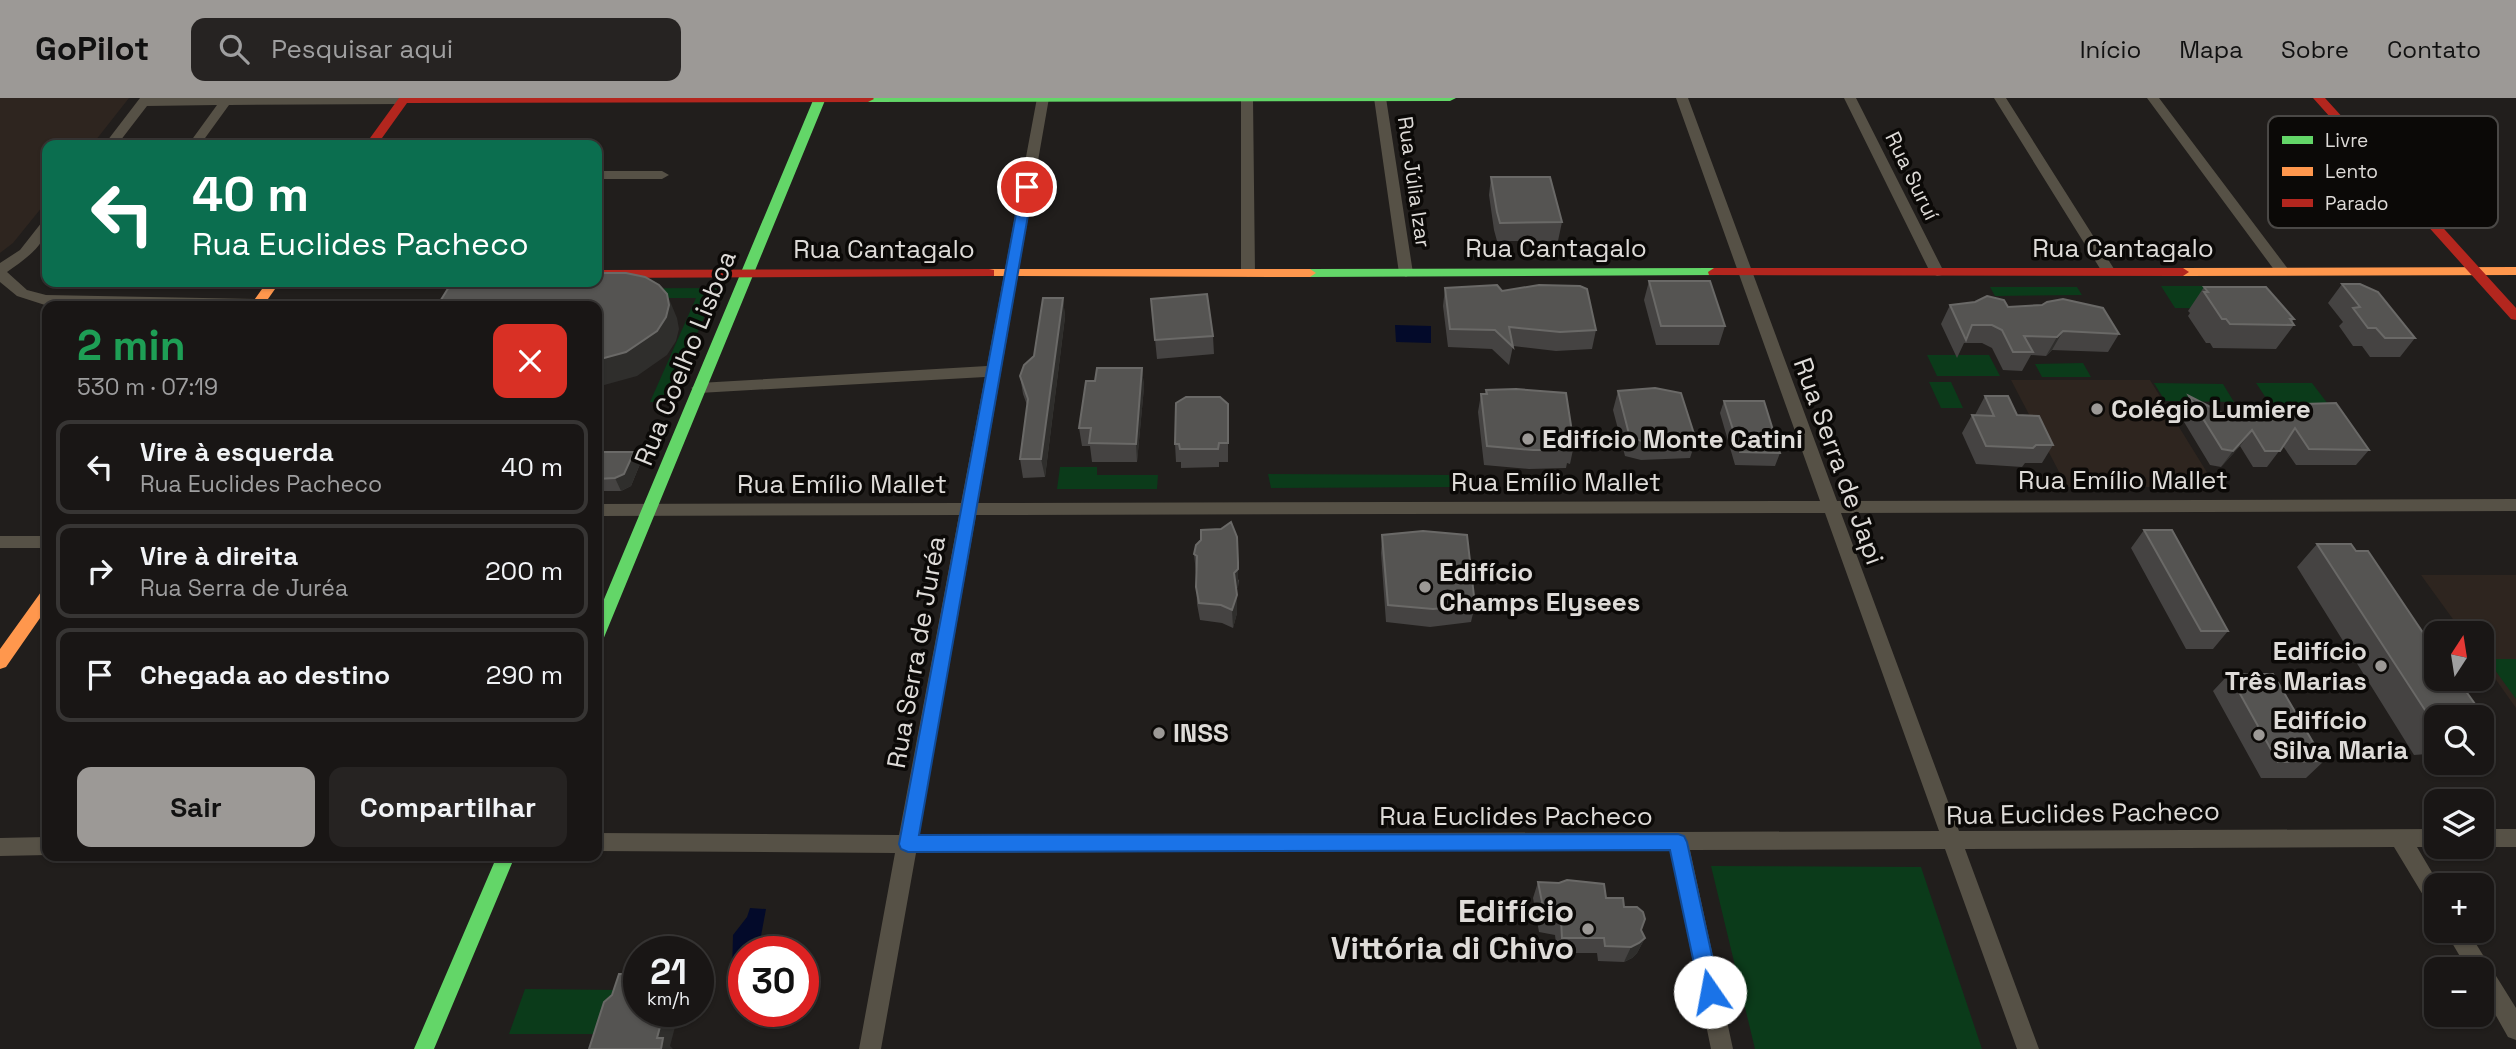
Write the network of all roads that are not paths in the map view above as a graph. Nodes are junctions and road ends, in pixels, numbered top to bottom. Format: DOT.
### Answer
graph roads {
  1 [pos="1380,98"];
  2 [pos="1450,98"];
  3 [pos="1682,98"];
  4 [pos="1850,98"];
  5 [pos="2000,98"];
  6 [pos="2153,98"];
  7 [pos="2319,98"];
  8 [pos="404,99"];
  9 [pos="819,99"];
  10 [pos="1043,99"];
  11 [pos="1247,99"];
  12 [pos="145,100"];
  13 [pos="226,101"];
  14 [pos="2335,116"];
  15 [pos="114,140"];
  16 [pos="198,140"];
  17 [pos="375,140"];
  18 [pos="662,174"];
  19 [pos="602,175"];
  20 [pos="2437,228"];
  21 [pos="42,231"];
  22 [pos="2476,271"];
  23 [pos="2516,271"];
  24 [pos="1745,272"];
  25 [pos="1937,272"];
  26 [pos="2109,272"];
  27 [pos="2283,272"];
  28 [pos="1248,273"];
  29 [pos="1406,273"];
  30 [pos="602,274"];
  31 [pos="746,274"];
  32 [pos="1011,274"];
  33 [pos="2,279"];
  34 [pos="270,287"];
  35 [pos="52,301"];
  36 [pos="259,301"];
  37 [pos="2516,316"];
  38 [pos="994,371"];
  39 [pos="699,388"];
  40 [pos="2516,505"];
  41 [pos="1830,506"];
  42 [pos="969,508"];
  43 [pos="649,509"];
  44 [pos="602,510"];
  45 [pos="0,542"];
  46 [pos="42,542"];
  47 [pos="42,603"];
  48 [pos="602,623"];
  49 [pos="0,662"];
  50 [pos="2400,838"];
  51 [pos="2424,838"];
  52 [pos="2494,838"];
  53 [pos="2516,838"];
  54 [pos="1950,841"];
  55 [pos="602,842"];
  56 [pos="1678,842"];
  57 [pos="908,844"];
  58 [pos="0,846"];
  59 [pos="42,846"];
  60 [pos="504,861"];
  61 [pos="2424,878"];
  62 [pos="2494,993"];
  63 [pos="2516,1029"];
  64 [pos="424,1049"];
  65 [pos="870,1049"];
  66 [pos="1722,1049"];
  67 [pos="2028,1049"];
  1 -- 2 [label="street"];
  1 -- 11 [label="street"];
  1 -- 29 [label="street, Rua Júlia Izar"];
  3 -- 24 [label="street, Rua Serra de Japi"];
  4 -- 25 [label="street, Rua Suruí"];
  5 -- 26 [label="street"];
  6 -- 27 [label="street"];
  7 -- 14 [label="street"];
  8 -- 9 [label="street"];
  8 -- 13 [label="street"];
  8 -- 17 [label="street"];
  9 -- 10 [label="street"];
  9 -- 31 [label="street, Rua Coelho Lisboa"];
  10 -- 11 [label="street"];
  10 -- 32 [label="street, Rua Serra de Juréa"];
  11 -- 28 [label="street"];
  12 -- 13 [label="street"];
  12 -- 15 [label="street"];
  13 -- 16 [label="street"];
  18 -- 19 [label="street"];
  20 -- 22 [label="street"];
  21 -- 33 [label="street"];
  22 -- 23 [label="street, Rua Cantagalo"];
  22 -- 27 [label="street, Rua Cantagalo"];
  22 -- 37 [label="street"];
  24 -- 25 [label="street, Rua Cantagalo"];
  24 -- 29 [label="street, Rua Cantagalo"];
  24 -- 41 [label="street, Rua Serra de Japi"];
  25 -- 26 [label="street, Rua Cantagalo"];
  26 -- 27 [label="street, Rua Cantagalo"];
  28 -- 29 [label="street, Rua Cantagalo"];
  28 -- 32 [label="street, Rua Cantagalo"];
  30 -- 31 [label="street, Rua Cantagalo"];
  31 -- 32 [label="street, Rua Cantagalo"];
  31 -- 39 [label="street, Rua Coelho Lisboa"];
  32 -- 38 [label="street, Rua Serra de Juréa"];
  33 -- 35 [label="street"];
  34 -- 36 [label="street"];
  38 -- 39 [label="street"];
  38 -- 42 [label="street, Rua Serra de Juréa"];
  39 -- 43 [label="street, Rua Coelho Lisboa"];
  40 -- 41 [label="street, Rua Emílio Mallet"];
  41 -- 42 [label="street, Rua Emílio Mallet"];
  41 -- 54 [label="street, Rua Serra de Japi"];
  42 -- 43 [label="street, Rua Emílio Mallet"];
  42 -- 57 [label="street, Rua Serra de Juréa"];
  43 -- 44 [label="street, Rua Emílio Mallet"];
  43 -- 48 [label="street, Rua Coelho Lisboa"];
  45 -- 46 [label="street"];
  47 -- 49 [label="street"];
  50 -- 51 [label="street, Rua Euclides Pacheco"];
  50 -- 54 [label="street, Rua Euclides Pacheco"];
  50 -- 61 [label="street"];
  52 -- 53 [label="street"];
  54 -- 56 [label="street, Rua Euclides Pacheco"];
  54 -- 67 [label="street, Rua Serra de Japi"];
  55 -- 57 [label="street, Rua Euclides Pacheco"];
  56 -- 57 [label="street, Rua Euclides Pacheco"];
  56 -- 66 [label="street"];
  57 -- 65 [label="street, Rua Serra de Juréa"];
  58 -- 59 [label="street"];
  60 -- 64 [label="street"];
  62 -- 63 [label="street"];
}
